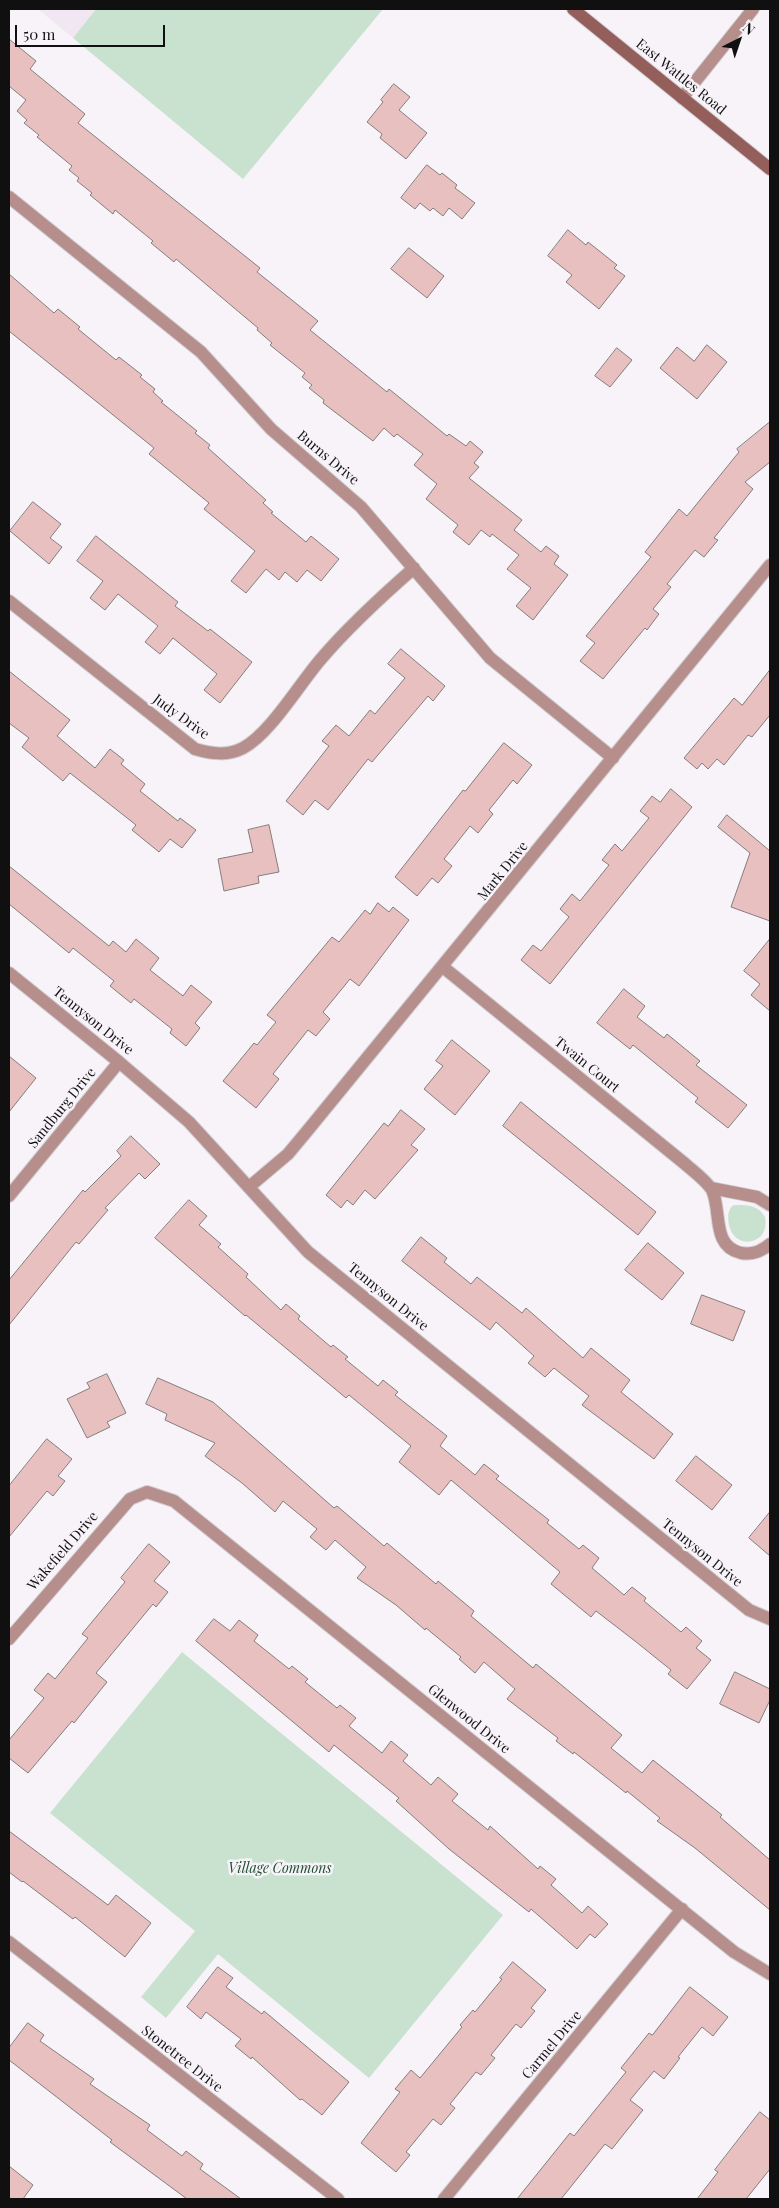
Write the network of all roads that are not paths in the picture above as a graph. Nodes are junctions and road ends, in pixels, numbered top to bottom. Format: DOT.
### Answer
graph roads {
  1 [pos="574,9"];
  2 [pos="753,9"];
  3 [pos="682,98"];
  4 [pos="770,169"];
  5 [pos="9,197"];
  6 [pos="770,565"];
  7 [pos="414,568"];
  8 [pos="9,601"];
  9 [pos="613,758"];
  10 [pos="443,967"];
  11 [pos="9,973"];
  12 [pos="119,1062"];
  13 [pos="249,1187"];
  14 [pos="711,1188"];
  15 [pos="9,1196"];
  16 [pos="770,1205"];
  17 [pos="770,1244"];
  18 [pos="147,1492"];
  19 [pos="770,1619"];
  20 [pos="9,1639"];
  21 [pos="682,1909"];
  22 [pos="9,1942"];
  23 [pos="770,1974"];
  24 [pos="338,2199"];
  25 [pos="444,2199"];
  1 -- 3 [label="main road, East Wattles Road"];
  2 -- 3 [label="street"];
  3 -- 4 [label="main road, East Wattles Road"];
  5 -- 7 [label="street, Burns Drive"];
  6 -- 9 [label="street, Mark Drive"];
  7 -- 8 [label="street, Judy Drive"];
  7 -- 9 [label="street, Burns Drive"];
  9 -- 10 [label="street, Mark Drive"];
  10 -- 13 [label="street, Mark Drive"];
  10 -- 14 [label="street, Twain Court"];
  11 -- 12 [label="street, Tennyson Drive"];
  12 -- 13 [label="street, Tennyson Drive"];
  12 -- 15 [label="street, Sandburg Drive"];
  13 -- 19 [label="street, Tennyson Drive"];
  14 -- 16 [label="street"];
  14 -- 17 [label="street"];
  18 -- 20 [label="street, Wakefield Drive"];
  18 -- 21 [label="street, Glenwood Drive"];
  21 -- 23 [label="street, Glenwood Drive"];
  21 -- 25 [label="street, Carmel Drive"];
  22 -- 24 [label="street, Stonetree Drive"];
}
